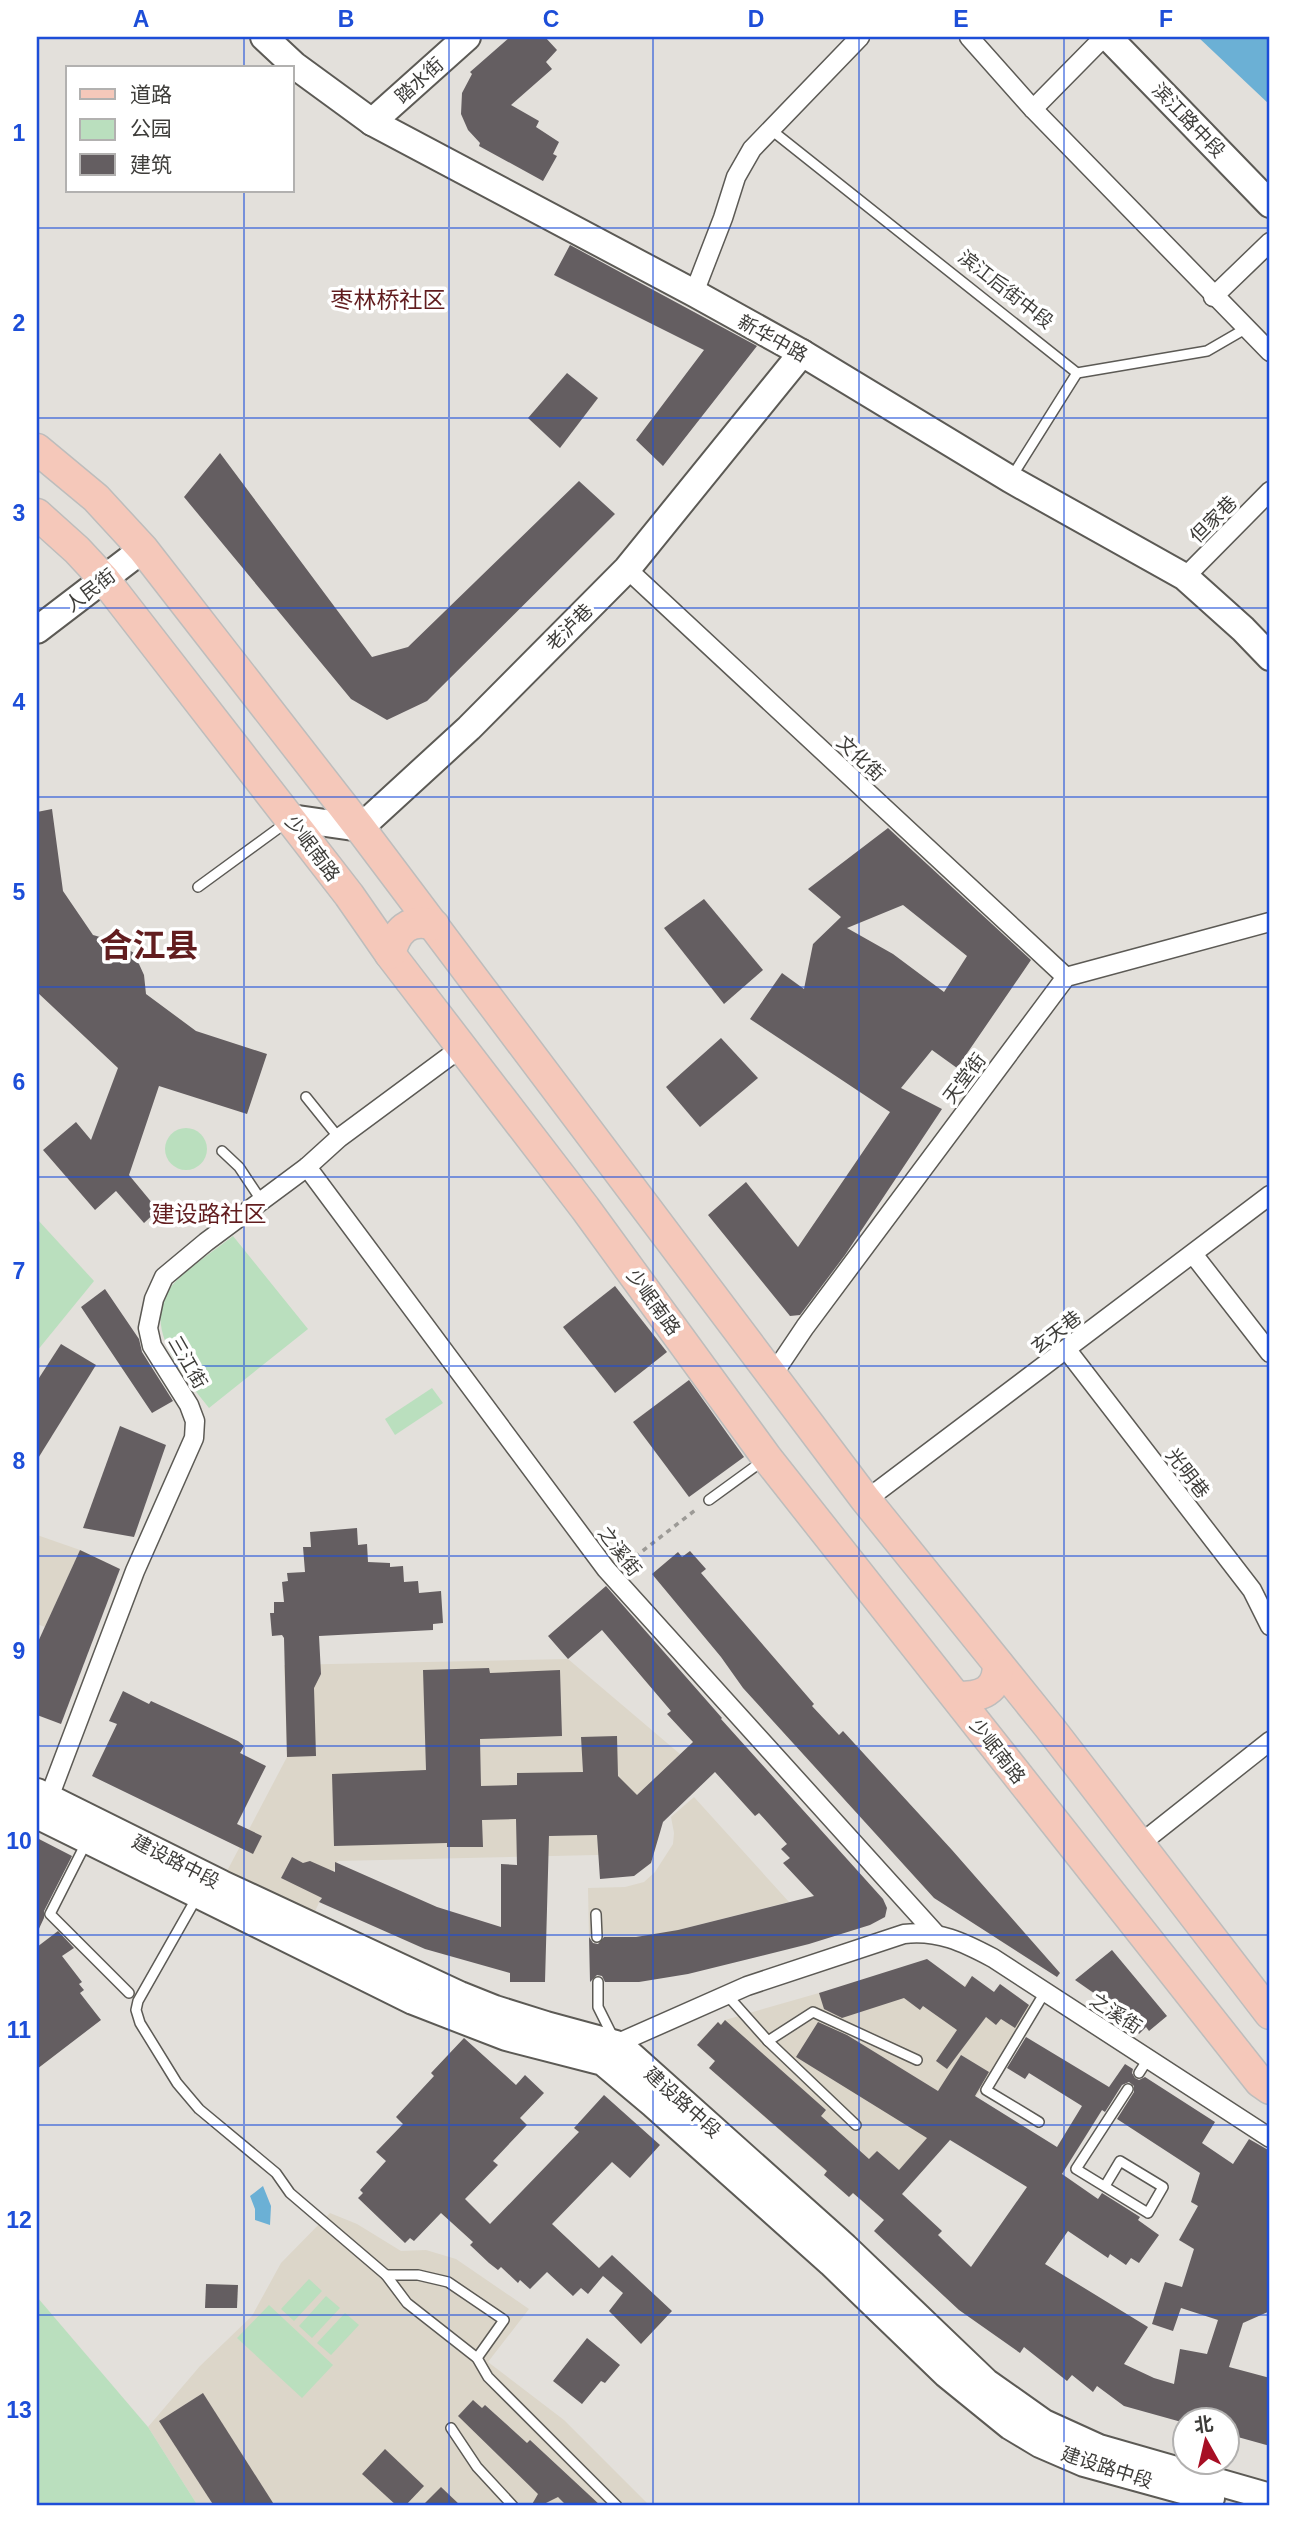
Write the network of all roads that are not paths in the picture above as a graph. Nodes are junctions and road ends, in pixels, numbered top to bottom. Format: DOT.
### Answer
graph roads {
  1 [pos="264,37"];
  2 [pos="467,37"];
  3 [pos="860,37"];
  4 [pos="968,37"];
  5 [pos="1106,37"];
  6 [pos="1033,109"];
  7 [pos="372,122"];
  8 [pos="770,129"];
  9 [pos="1270,204"];
  10 [pos="1270,242"];
  11 [pos="694,293"];
  12 [pos="1213,297"];
  13 [pos="1245,329"];
  14 [pos="1270,352"];
  15 [pos="802,353"];
  16 [pos="1077,373"];
  17 [pos="37,449"];
  18 [pos="1010,479"];
  19 [pos="1270,491"];
  20 [pos="37,514"];
  21 [pos="143,549"];
  22 [pos="627,569"];
  23 [pos="1185,577"];
  24 [pos="104,579"];
  25 [pos="37,630"];
  26 [pos="1270,657"];
  27 [pos="291,818"];
  28 [pos="360,828"];
  29 [pos="198,887"];
  30 [pos="1270,922"];
  31 [pos="434,925"];
  32 [pos="390,954"];
  33 [pos="1066,977"];
  34 [pos="462,1046"];
  35 [pos="306,1097"];
  36 [pos="339,1138"];
  37 [pos="222,1151"];
  38 [pos="307,1167"];
  39 [pos="1270,1195"];
  40 [pos="261,1200"];
  41 [pos="1193,1254"];
  42 [pos="1067,1350"];
  43 [pos="1270,1353"];
  44 [pos="772,1376"];
  45 [pos="767,1458"];
  46 [pos="709,1500"];
  47 [pos="866,1500"];
  48 [pos="1270,1626"];
  49 [pos="998,1664"];
  50 [pos="957,1697"];
  51 [pos="1270,1741"];
  52 [pos="41,1805"];
  53 [pos="88,1838"];
  54 [pos="1140,1844"];
  55 [pos="203,1886"];
  56 [pos="596,1914"];
  57 [pos="935,1933"];
  58 [pos="597,1937"];
  59 [pos="598,1982"];
  60 [pos="1045,1992"];
  61 [pos="129,1993"];
  62 [pos="727,1995"];
  63 [pos="1270,2014"];
  64 [pos="768,2041"];
  65 [pos="610,2053"];
  66 [pos="917,2060"];
  67 [pos="1270,2089"];
  68 [pos="1128,2090"];
  69 [pos="1039,2122"];
  70 [pos="856,2125"];
  71 [pos="1270,2138"];
  72 [pos="1105,2186"];
  73 [pos="386,2275"];
  74 [pos="477,2358"];
  75 [pos="451,2428"];
  76 [pos="1270,2497"];
  77 [pos="513,2506"];
  78 [pos="617,2506"];
  79 [pos="1240,2506"];
  1 -- 7 [label="main road, 新华中路"];
  2 -- 7 [label="main road, 踏水街"];
  3 -- 8 [label="street"];
  4 -- 6 [label="street"];
  5 -- 6 [label="street"];
  5 -- 9 [label="main road, 滨江路中段"];
  6 -- 12 [label="street"];
  7 -- 11 [label="main road, 新华中路"];
  8 -- 11 [label="street"];
  8 -- 16 [label="lane, 滨江后街中段"];
  10 -- 12 [label="street"];
  11 -- 15 [label="main road, 新华中路"];
  12 -- 13 [label="street"];
  13 -- 14 [label="street"];
  13 -- 16 [label="lane"];
  15 -- 18 [label="main road, 新华中路"];
  15 -- 22 [label="main road, 老泸巷"];
  16 -- 18 [label="lane"];
  17 -- 21 [label="main road"];
  18 -- 23 [label="main road, 新华中路"];
  19 -- 23 [label="street, 但家巷"];
  20 -- 24 [label="main road, 少岷南路"];
  21 -- 24 [label="main road, 人民街"];
  21 -- 28 [label="main road"];
  22 -- 28 [label="main road, 老泸巷"];
  22 -- 33 [label="street, 文化街"];
  23 -- 26 [label="main road, 新华中路"];
  24 -- 25 [label="main road, 人民街"];
  24 -- 27 [label="main road, 少岷南路"];
  27 -- 28 [label="main road"];
  27 -- 29 [label="lane"];
  27 -- 32 [label="main road, 少岷南路"];
  28 -- 31 [label="main road"];
  30 -- 33 [label="street"];
  31 -- 32 [label="main road"];
  31 -- 44 [label="main road"];
  32 -- 34 [label="main road, 少岷南路"];
  33 -- 44 [label="street, 天堂街"];
  34 -- 36 [label="street, 三江街"];
  34 -- 45 [label="main road, 少岷南路"];
  35 -- 36 [label="lane"];
  36 -- 38 [label="street, 三江街"];
  37 -- 40 [label="lane"];
  38 -- 40 [label="street, 三江街"];
  38 -- 57 [label="street, 之溪街"];
  39 -- 41 [label="street, 玄天巷"];
  40 -- 52 [label="street, 三江街"];
  41 -- 42 [label="street, 玄天巷"];
  41 -- 43 [label="street"];
  42 -- 47 [label="street, 玄天巷"];
  42 -- 48 [label="street, 光明巷"];
  44 -- 47 [label="main road"];
  45 -- 46 [label="lane"];
  45 -- 50 [label="main road, 少岷南路"];
  47 -- 49 [label="main road"];
  49 -- 50 [label="main road"];
  49 -- 54 [label="main road"];
  50 -- 67 [label="main road, 少岷南路"];
  51 -- 54 [label="street"];
  52 -- 53 [label="main road, 建设路中段"];
  52 -- 55 [label="main road, 建设路中段"];
  53 -- 55 [label="main road, 建设路中段"];
  53 -- 61 [label="lane"];
  54 -- 63 [label="main road"];
  55 -- 65 [label="main road, 建设路中段"];
  55 -- 73 [label="lane"];
  56 -- 58 [label="lane"];
  57 -- 60 [label="street, 之溪街"];
  57 -- 62 [label="street, 之溪街"];
  59 -- 65 [label="lane"];
  60 -- 69 [label="lane"];
  60 -- 71 [label="street, 之溪街"];
  62 -- 64 [label="lane"];
  62 -- 65 [label="street, 之溪街"];
  64 -- 66 [label="lane"];
  64 -- 70 [label="lane"];
  65 -- 76 [label="main road, 建设路中段"];
  65 -- 79 [label="main road, 建设路中段"];
  68 -- 72 [label="lane"];
  72 -- 72 [label="lane"];
  73 -- 74 [label="lane"];
  73 -- 74 [label="lane"];
  74 -- 78 [label="lane"];
  75 -- 77 [label="lane"];
}
